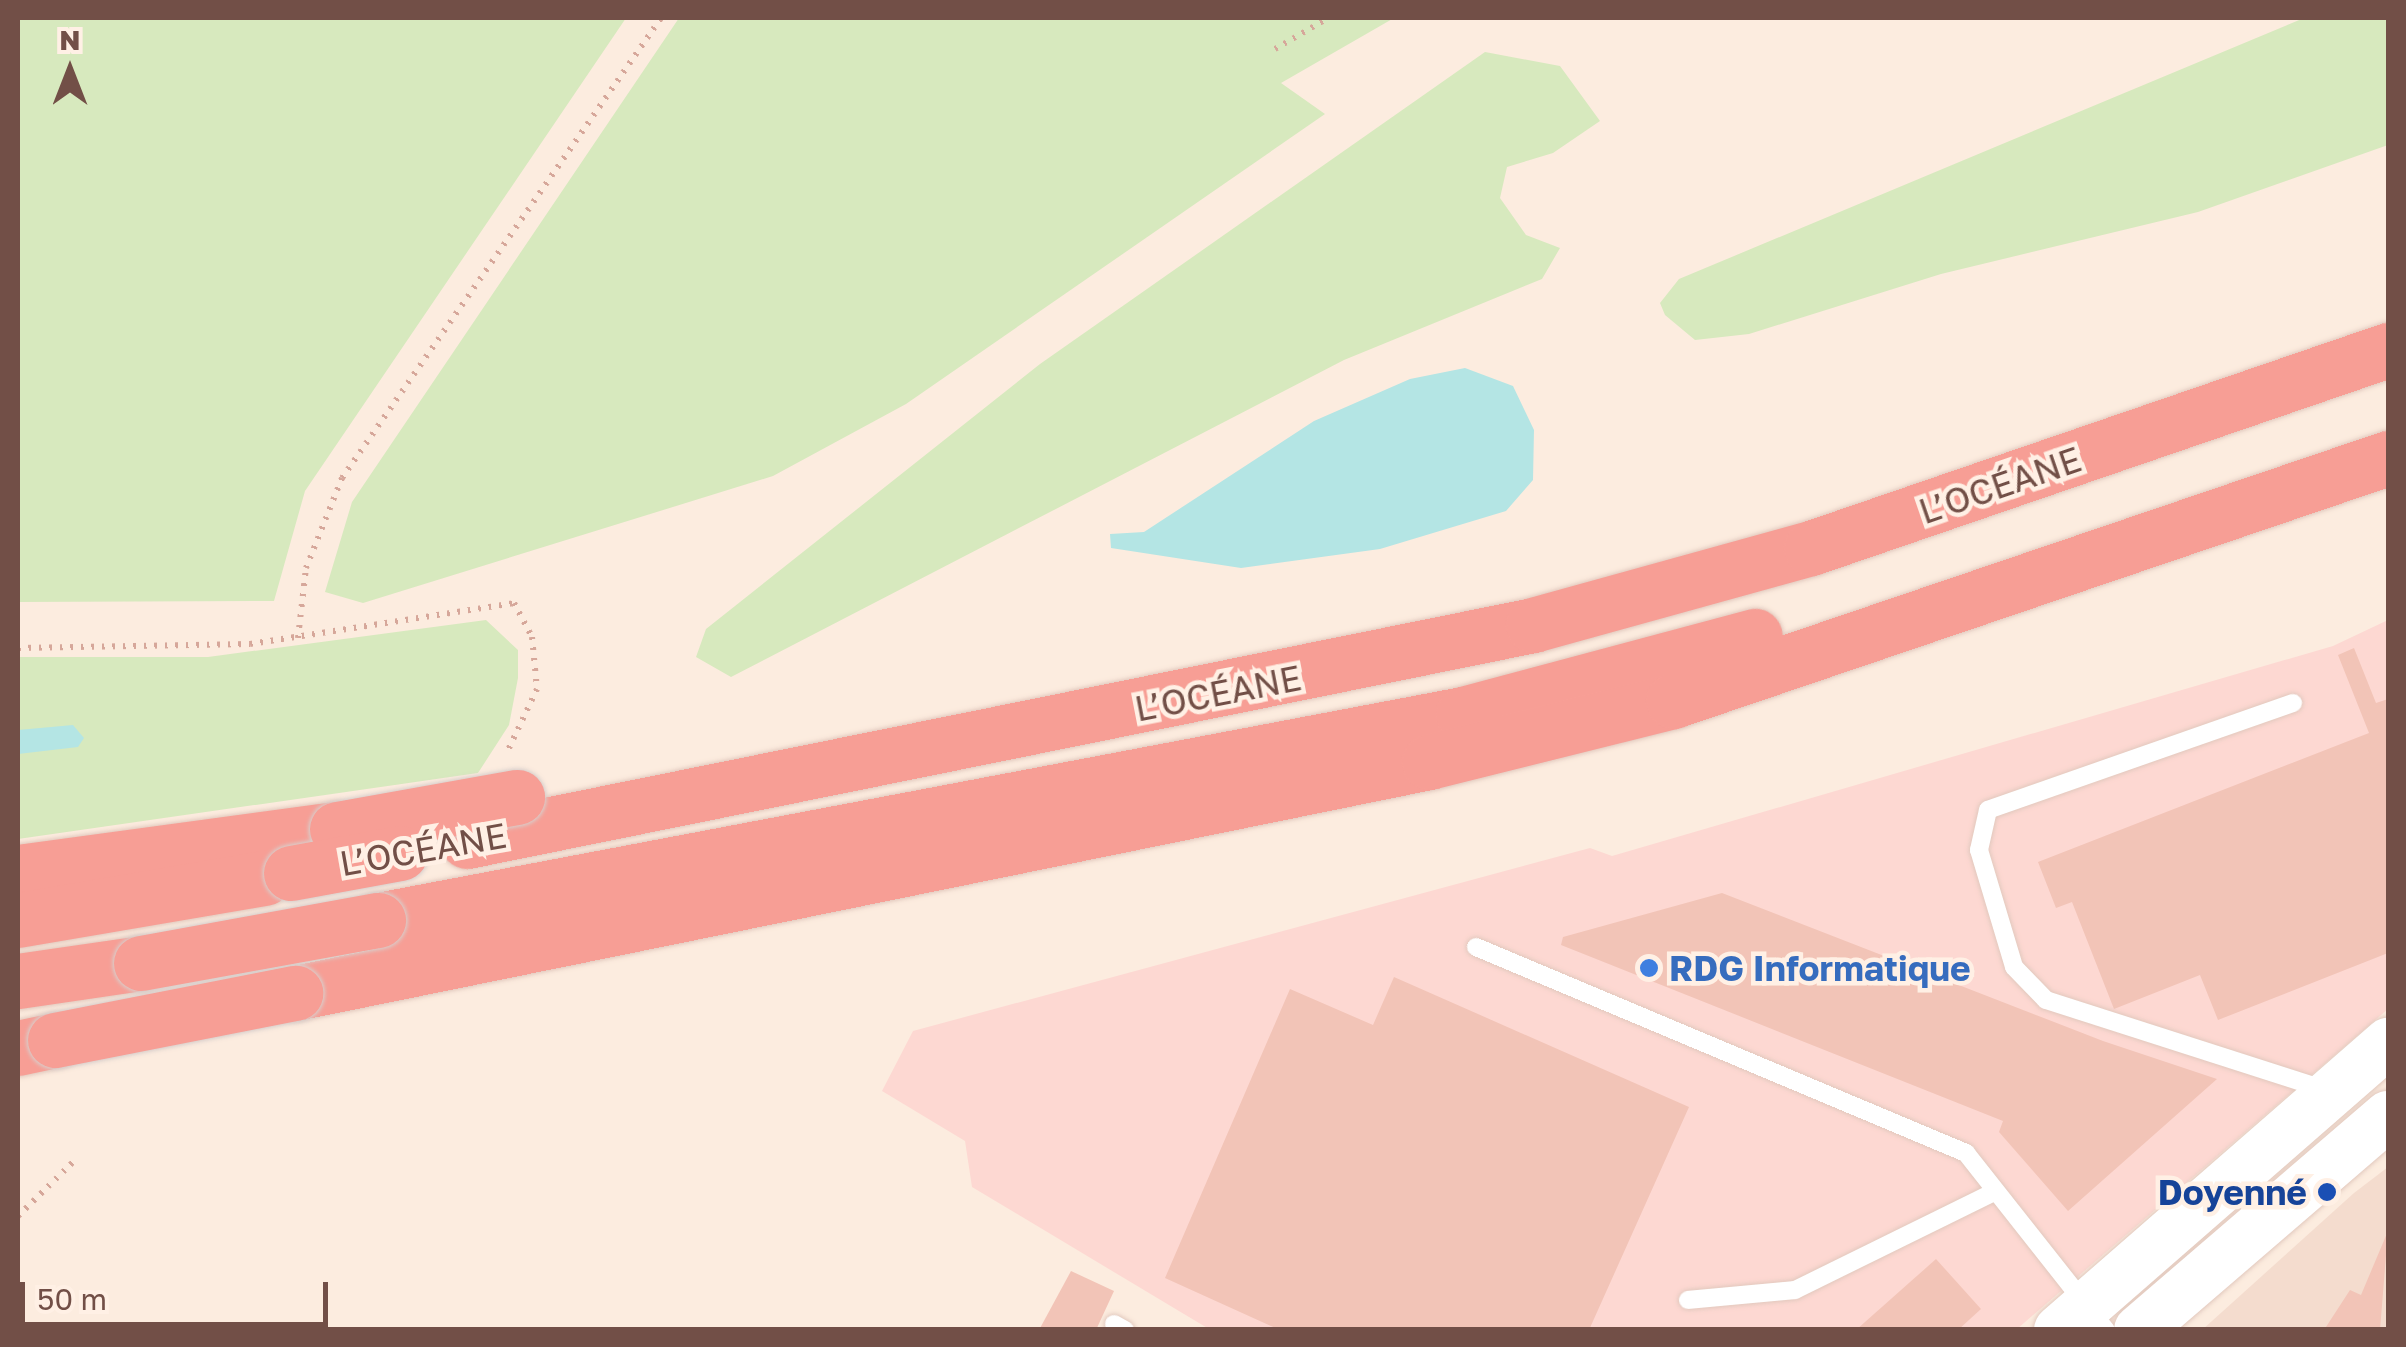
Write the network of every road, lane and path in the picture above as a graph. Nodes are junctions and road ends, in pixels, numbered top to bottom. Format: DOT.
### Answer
graph roads {
  1 [pos="661,18"];
  2 [pos="1328,18"];
  3 [pos="1275,49"];
  4 [pos="2388,350"];
  5 [pos="2388,424"];
  6 [pos="2388,458"];
  7 [pos="298,638"];
  8 [pos="18,648"];
  9 [pos="2293,703"];
  10 [pos="510,777"];
  11 [pos="763,783"];
  12 [pos="18,872"];
  13 [pos="18,920"];
  14 [pos="1476,947"];
  15 [pos="18,981"];
  16 [pos="36,1044"];
  17 [pos="2388,1044"];
  18 [pos="2329,1091"];
  19 [pos="2388,1116"];
  20 [pos="73,1162"];
  21 [pos="1994,1192"];
  22 [pos="18,1216"];
  23 [pos="1688,1300"];
  24 [pos="2083,1322"];
  25 [pos="2139,1330"];
  1 -- 7 [label="path"];
  2 -- 3 [label="path"];
  4 -- 11 [label="highway, L’OCÉANE"];
  5 -- 15 [label="highway, L’OCÉANE, bridge"];
  6 -- 16 [label="highway, bridge"];
  7 -- 8 [label="path"];
  7 -- 10 [label="path"];
  9 -- 18 [label="lane"];
  10 -- 11 [label="highway"];
  10 -- 12 [label="highway, bridge"];
  11 -- 13 [label="highway, L’OCÉANE, bridge"];
  14 -- 21 [label="lane"];
  17 -- 18 [label="main road"];
  18 -- 24 [label="main road"];
  19 -- 25 [label="main road"];
  20 -- 22 [label="path"];
  21 -- 23 [label="lane"];
  21 -- 24 [label="lane"];
}
